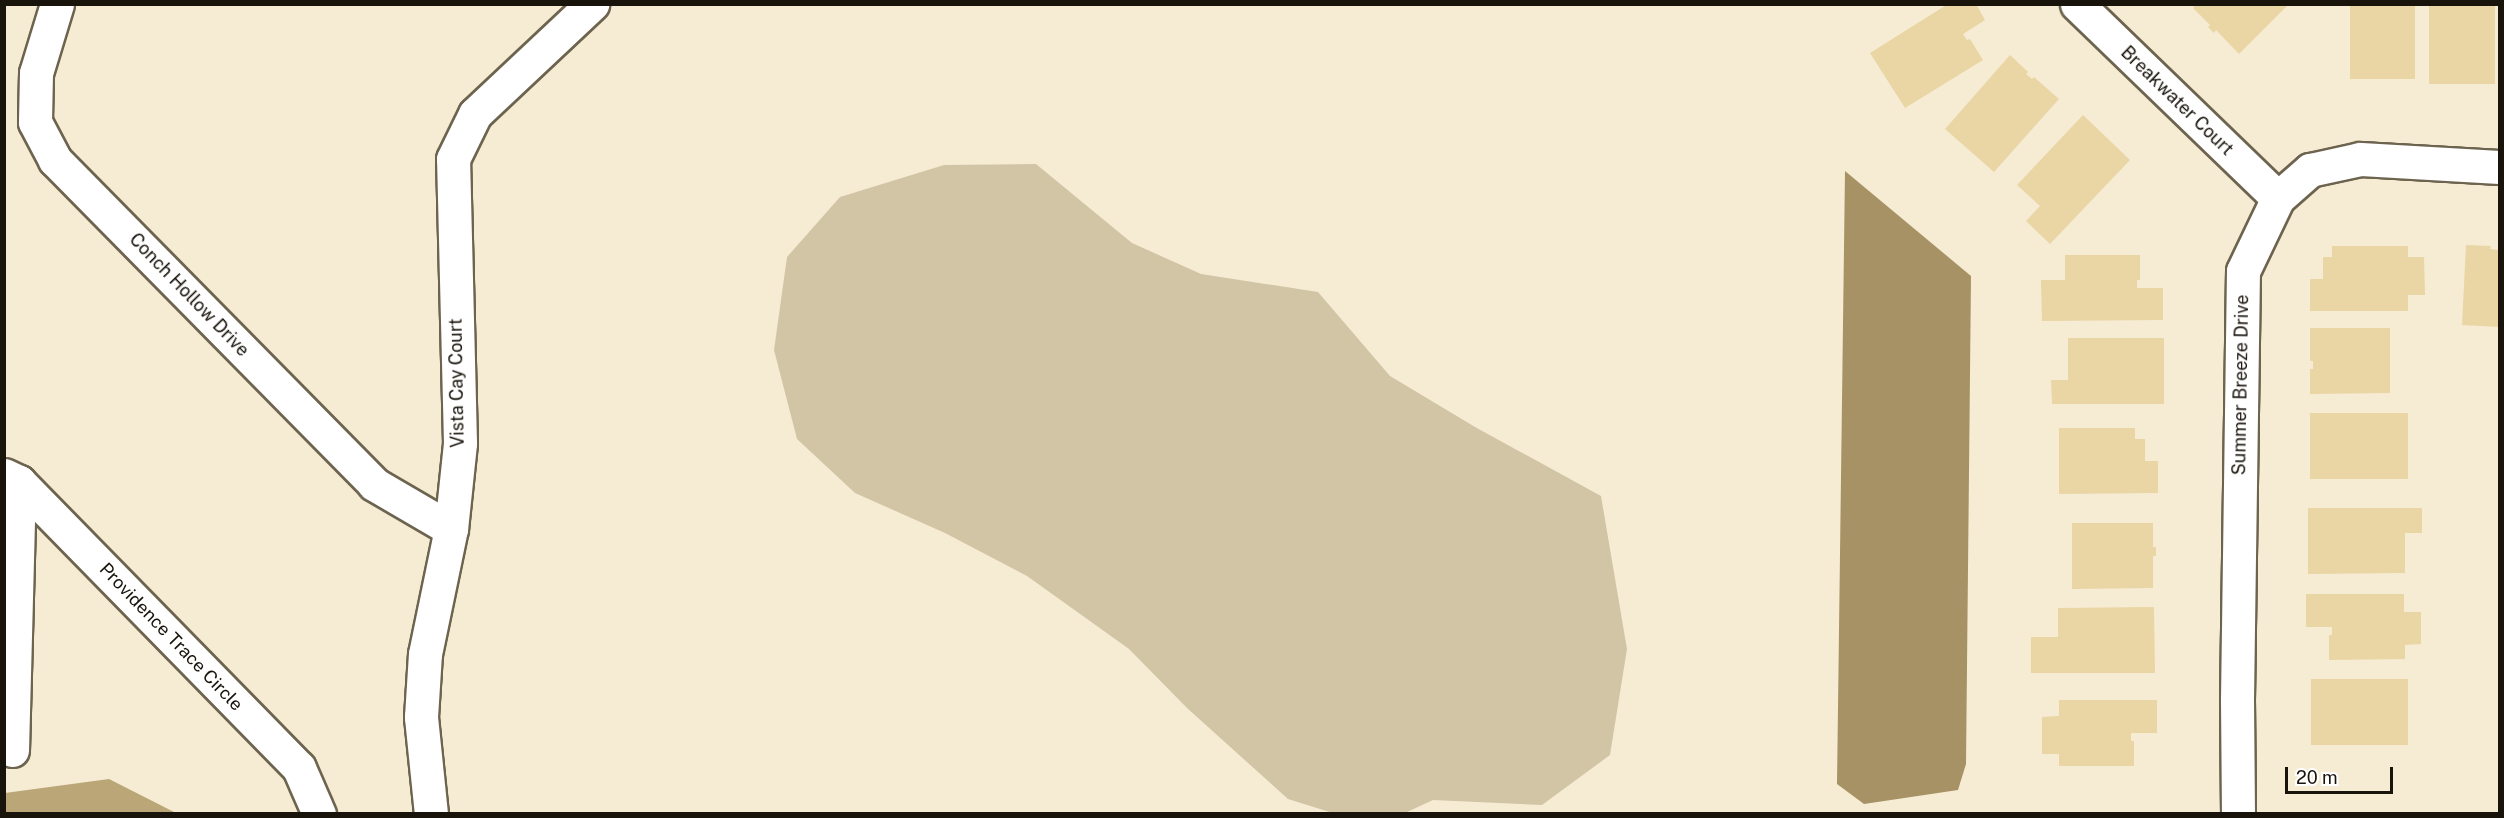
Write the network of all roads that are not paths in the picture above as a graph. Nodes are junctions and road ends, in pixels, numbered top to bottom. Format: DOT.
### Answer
graph roads {
  1 [pos="57,4"];
  2 [pos="592,4"];
  3 [pos="2077,4"];
  4 [pos="2499,167"];
  5 [pos="2278,198"];
  6 [pos="12,479"];
  7 [pos="451,530"];
  8 [pos="12,750"];
  9 [pos="319,813"];
  10 [pos="431,813"];
  11 [pos="2238,813"];
  1 -- 7 [label="street, Conch Hollow Drive"];
  2 -- 7 [label="street, Vista Cay Court"];
  3 -- 5 [label="street, Breakwater Court"];
  4 -- 5 [label="street, Summer Breeze Drive"];
  5 -- 11 [label="street, Summer Breeze Drive"];
  6 -- 8 [label="street"];
  6 -- 9 [label="street, Providence Trace Circle"];
  7 -- 10 [label="street, Vista Cay Court"];
}
